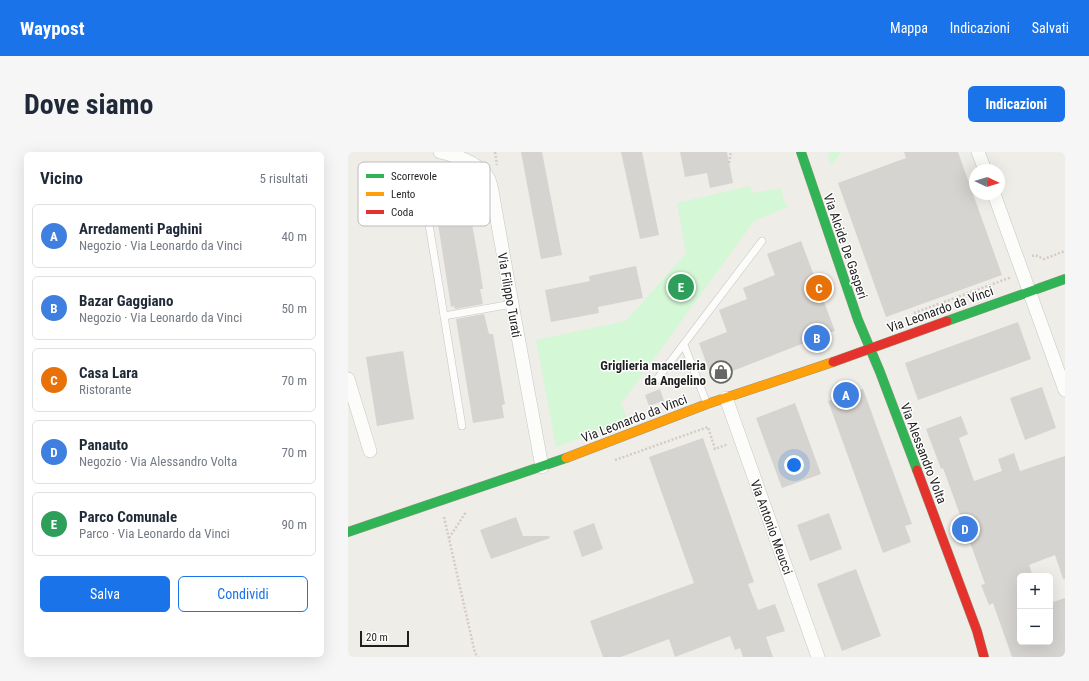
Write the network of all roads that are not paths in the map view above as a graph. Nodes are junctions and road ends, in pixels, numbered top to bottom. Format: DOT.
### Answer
graph roads {
  1 [pos="440,152"];
  2 [pos="801,152"];
  3 [pos="978,152"];
  4 [pos="470,162"];
  5 [pos="983,164"];
  6 [pos="490,184"];
  7 [pos="996,200"];
  8 [pos="429,226"];
  9 [pos="762,241"];
  10 [pos="1065,278"];
  11 [pos="1030,291"];
  12 [pos="512,304"];
  13 [pos="444,316"];
  14 [pos="684,344"];
  15 [pos="870,348"];
  16 [pos="348,379"];
  17 [pos="655,382"];
  18 [pos="1065,390"];
  19 [pos="726,398"];
  20 [pos="707,404"];
  21 [pos="462,426"];
  22 [pos="370,451"];
  23 [pos="542,467"];
  24 [pos="348,532"];
  25 [pos="818,657"];
  26 [pos="984,657"];
  1 -- 4 [label="street, Via Filippo Turati"];
  2 -- 15 [label="main road, Via Alcide De Gasperi"];
  3 -- 5 [label="street"];
  6 -- 12 [label="street, Via Filippo Turati"];
  7 -- 11 [label="street"];
  8 -- 13 [label="lane"];
  9 -- 14 [label="lane"];
  10 -- 11 [label="main road, Via Leonardo da Vinci"];
  11 -- 15 [label="main road, Via Leonardo da Vinci"];
  11 -- 18 [label="street"];
  12 -- 13 [label="lane"];
  12 -- 23 [label="street, Via Filippo Turati"];
  13 -- 21 [label="lane"];
  14 -- 17 [label="lane"];
  14 -- 20 [label="lane"];
  15 -- 19 [label="main road, Via Leonardo da Vinci"];
  15 -- 26 [label="main road, Via Alessandro Volta"];
  16 -- 22 [label="street"];
  19 -- 20 [label="main road, Via Leonardo da Vinci"];
  19 -- 25 [label="street, Via Antonio Meucci"];
  20 -- 23 [label="main road, Via Leonardo da Vinci"];
  23 -- 24 [label="main road, Via Leonardo da Vinci"];
}
